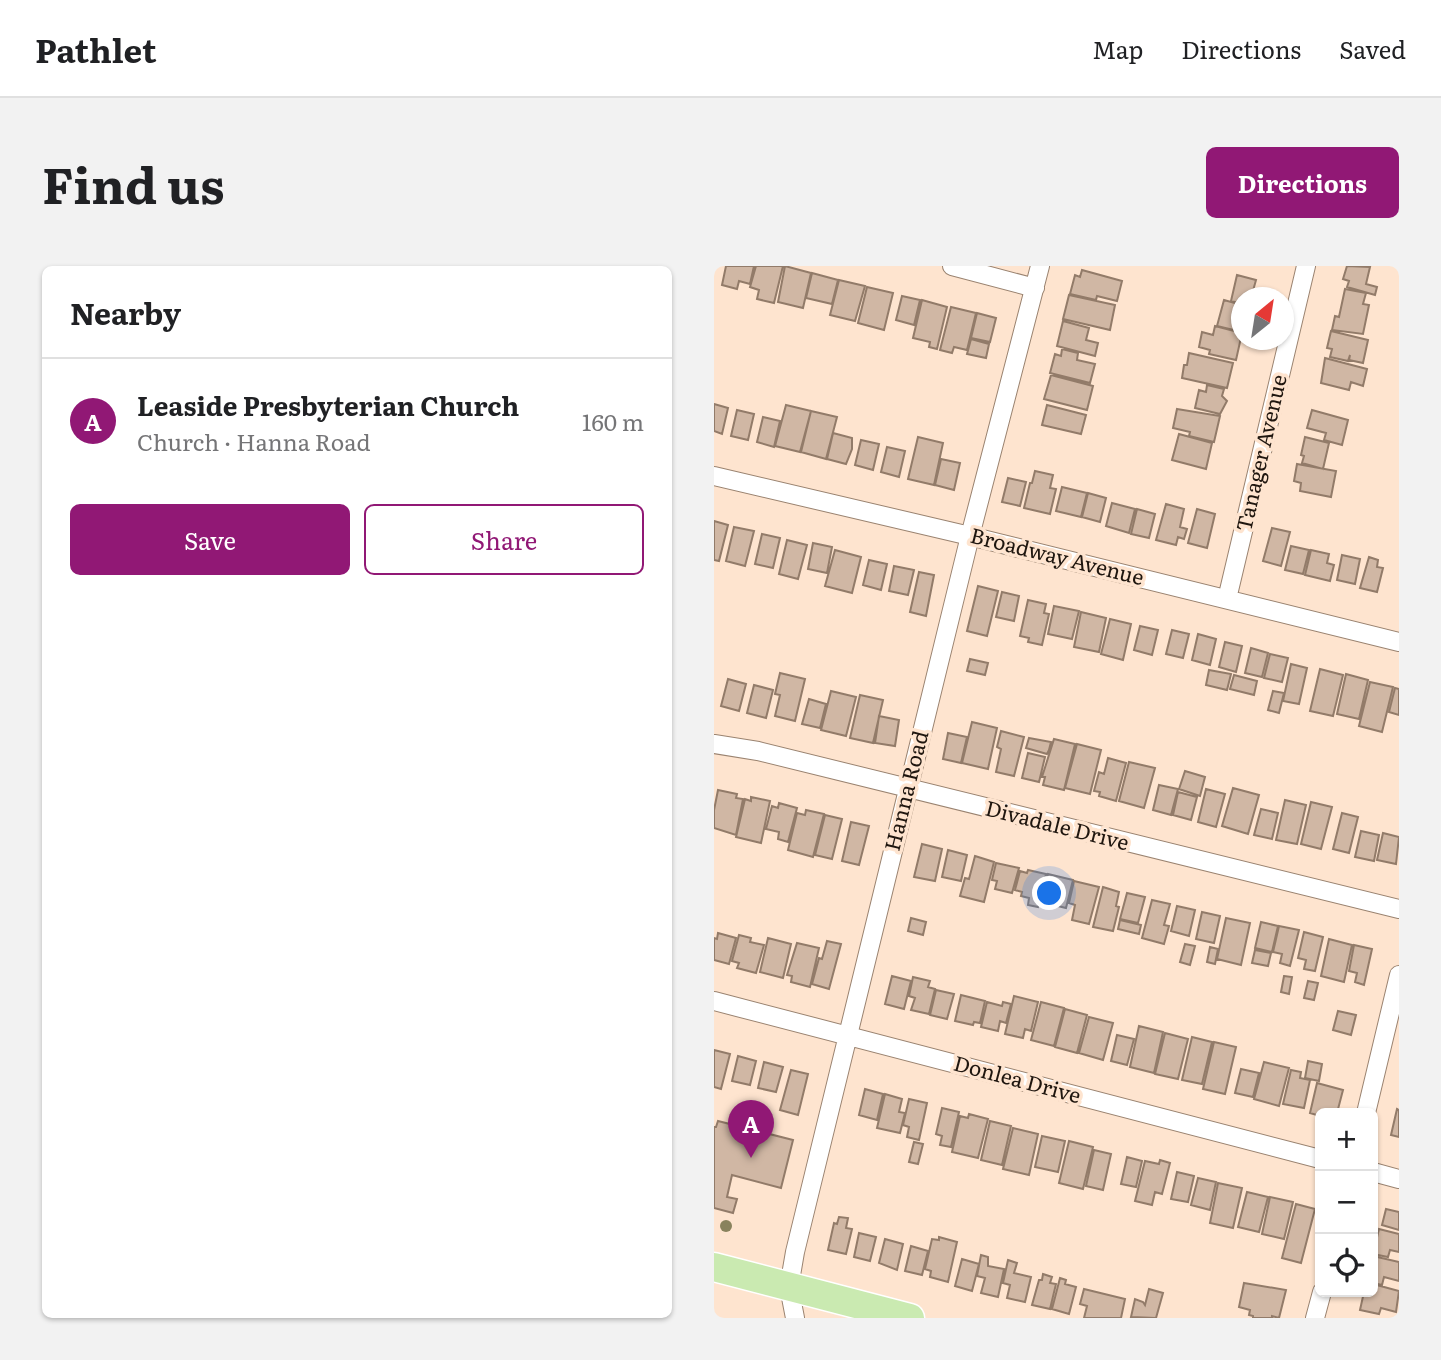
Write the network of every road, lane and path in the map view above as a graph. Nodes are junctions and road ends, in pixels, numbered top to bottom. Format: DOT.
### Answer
graph roads {
  1 [pos="952,266"];
  2 [pos="1040,266"];
  3 [pos="1306,266"];
  4 [pos="1035,288"];
  5 [pos="714,476"];
  6 [pos="970,536"];
  7 [pos="1227,599"];
  8 [pos="1399,642"];
  9 [pos="714,744"];
  10 [pos="908,789"];
  11 [pos="1399,909"];
  12 [pos="1399,975"];
  13 [pos="714,1001"];
  14 [pos="848,1036"];
  15 [pos="1367,1108"];
  16 [pos="1315,1158"];
  17 [pos="1378,1173"];
  18 [pos="1399,1179"];
  19 [pos="714,1267"];
  20 [pos="789,1287"];
  21 [pos="1321,1297"];
  22 [pos="795,1318"];
  23 [pos="910,1318"];
  24 [pos="1315,1318"];
  1 -- 4 [label="street"];
  2 -- 4 [label="street, Hanna Road"];
  3 -- 7 [label="street, Tanager Avenue"];
  4 -- 6 [label="street, Hanna Road"];
  5 -- 6 [label="street, Broadway Avenue"];
  6 -- 7 [label="street, Broadway Avenue"];
  6 -- 10 [label="street, Hanna Road"];
  7 -- 8 [label="street, Broadway Avenue"];
  9 -- 10 [label="street, Divadale Drive"];
  10 -- 11 [label="street, Divadale Drive"];
  10 -- 14 [label="street, Hanna Road"];
  12 -- 15 [label="street"];
  13 -- 14 [label="street, Donlea Drive"];
  14 -- 16 [label="street, Donlea Drive"];
  14 -- 20 [label="street, Hanna Road"];
  17 -- 18 [label="street"];
  19 -- 20 [label="main road"];
  20 -- 22 [label="street, Hanna Road"];
  20 -- 23 [label="main road"];
  21 -- 24 [label="street"];
}
